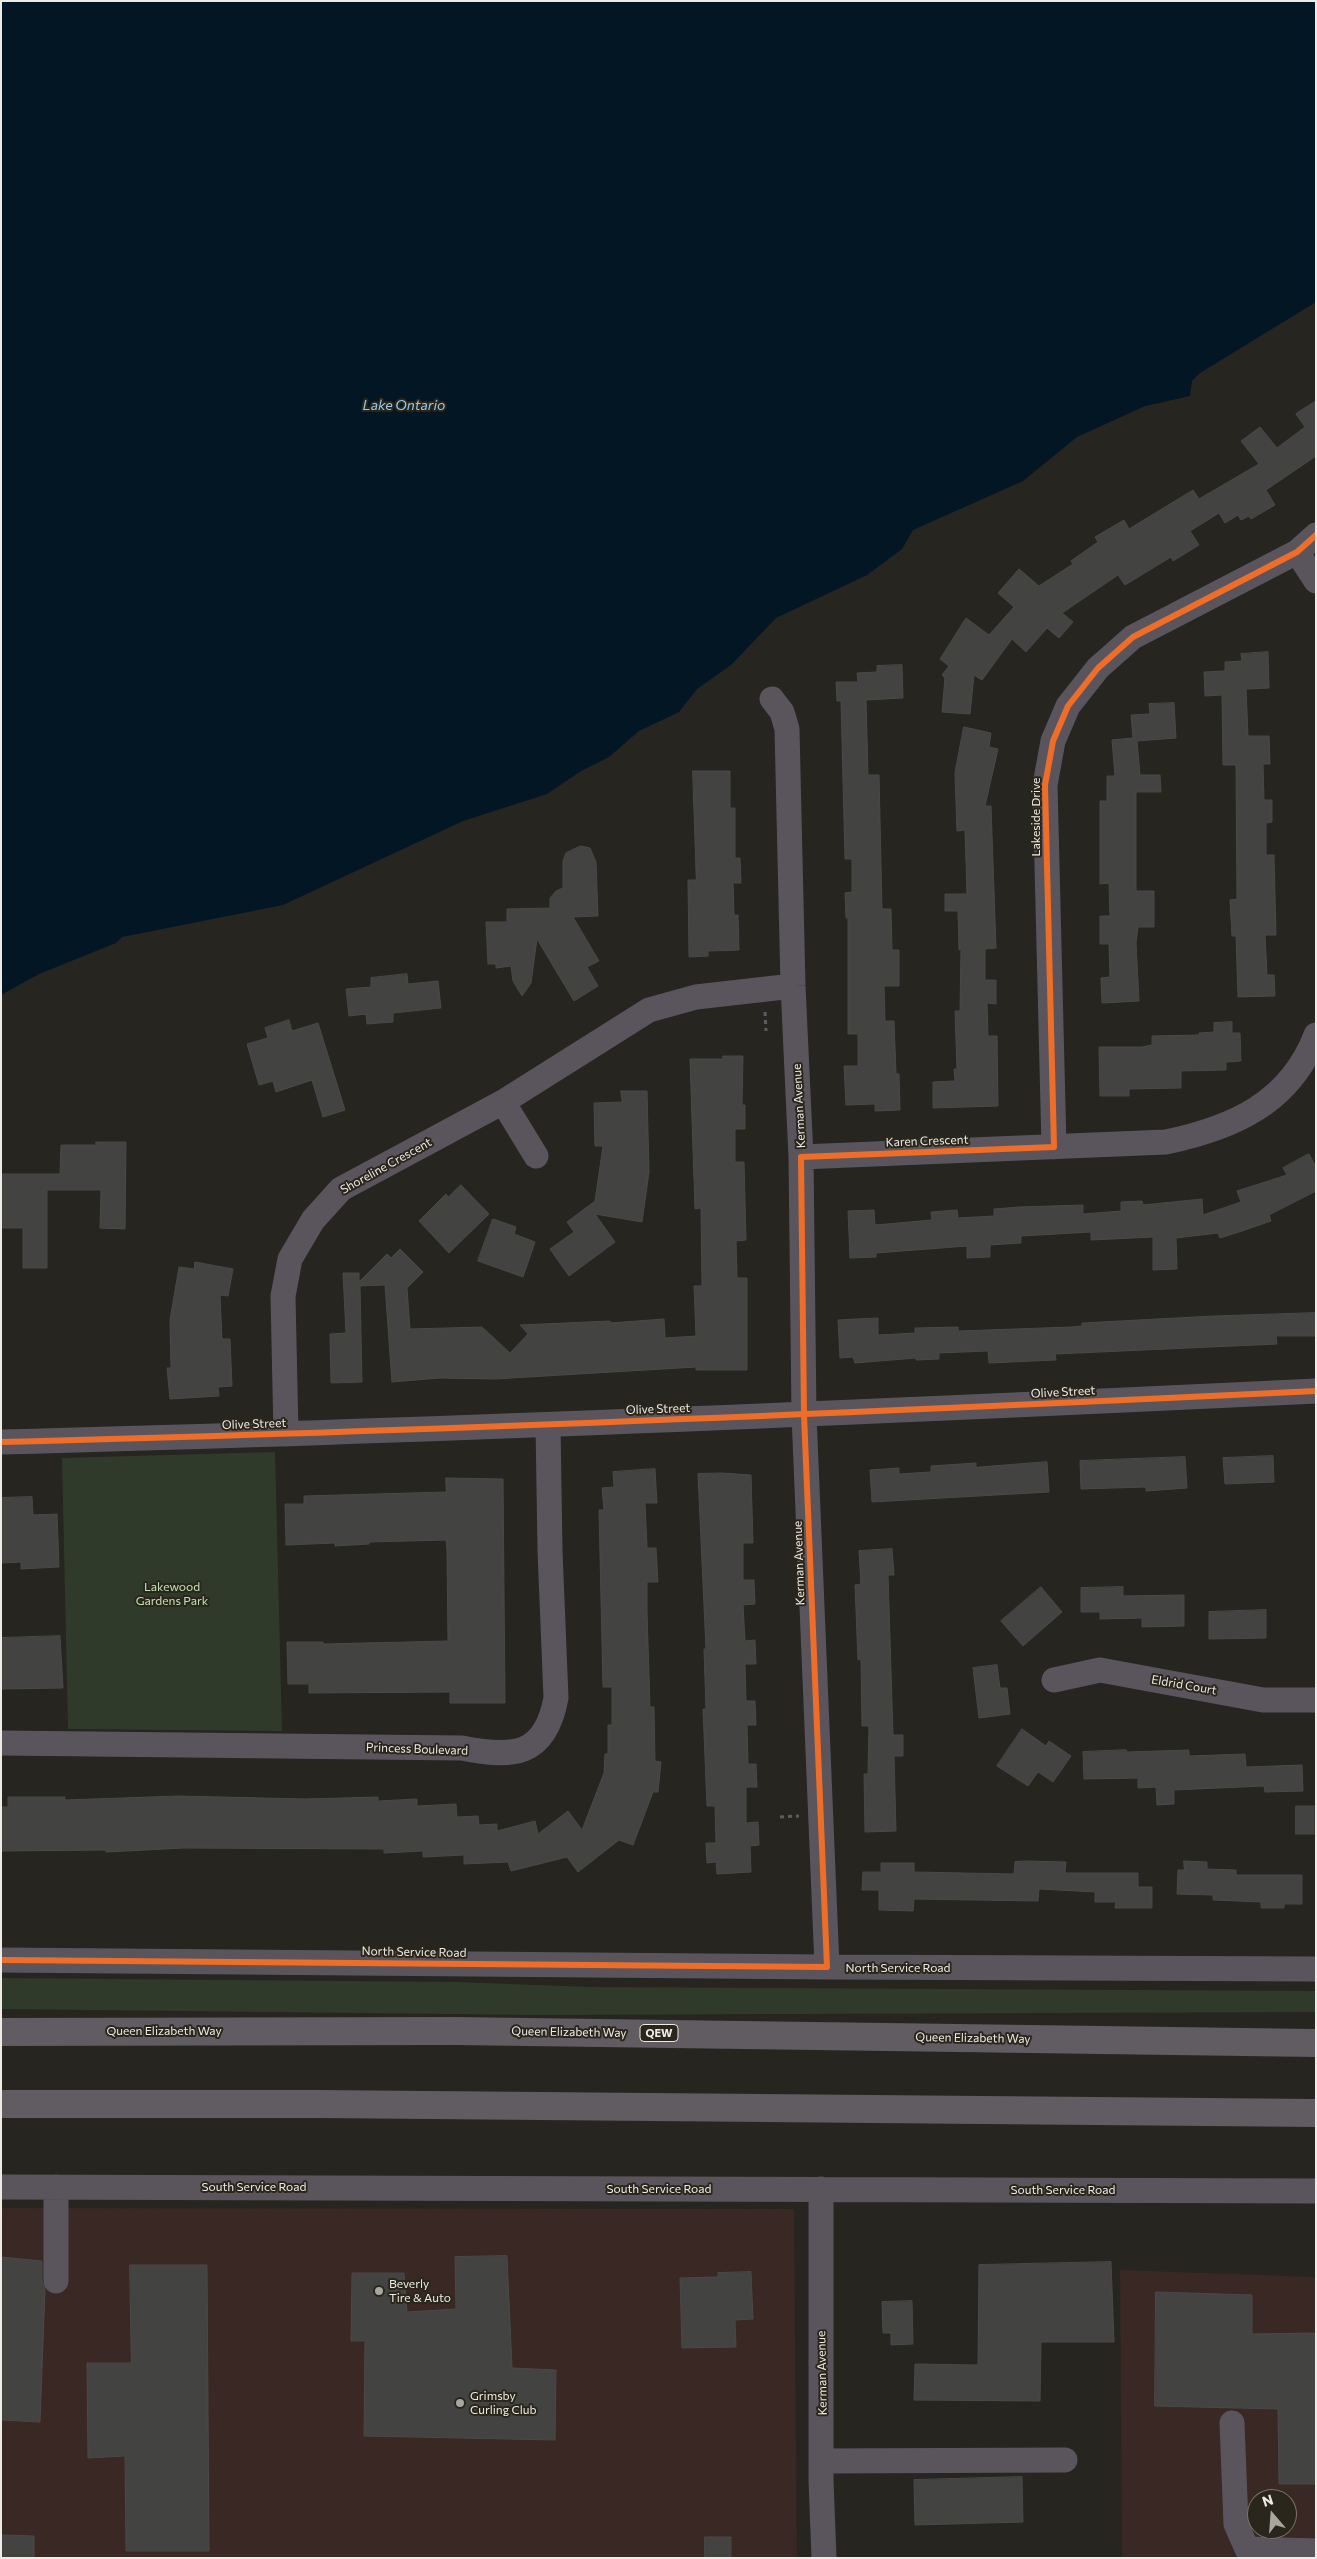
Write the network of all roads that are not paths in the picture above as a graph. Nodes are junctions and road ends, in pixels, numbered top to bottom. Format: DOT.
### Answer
graph roads {
  1 [pos="1316,535"];
  2 [pos="1297,552"];
  3 [pos="1316,581"];
  4 [pos="772,699"];
  5 [pos="793,986"];
  6 [pos="1316,1035"];
  7 [pos="503,1102"];
  8 [pos="1054,1147"];
  9 [pos="536,1156"];
  10 [pos="801,1157"];
  11 [pos="1316,1392"];
  12 [pos="804,1415"];
  13 [pos="548,1425"];
  14 [pos="286,1434"];
  15 [pos="1,1442"];
  16 [pos="1054,1680"];
  17 [pos="1316,1700"];
  18 [pos="1,1743"];
  19 [pos="1,1960"];
  20 [pos="827,1968"];
  21 [pos="1316,1969"];
  22 [pos="1,2032"];
  23 [pos="1316,2043"];
  24 [pos="1,2104"];
  25 [pos="1316,2113"];
  26 [pos="1,2186"];
  27 [pos="56,2186"];
  28 [pos="822,2189"];
  29 [pos="1316,2191"];
  30 [pos="56,2282"];
  31 [pos="1232,2423"];
  32 [pos="1065,2460"];
  33 [pos="822,2461"];
  34 [pos="1316,2551"];
  35 [pos="824,2558"];
  1 -- 2 [label="street, Lakeside Drive"];
  2 -- 3 [label="street"];
  2 -- 8 [label="street, Lakeside Drive"];
  4 -- 5 [label="street, Kerman Avenue"];
  5 -- 7 [label="street, Shoreline Crescent"];
  5 -- 10 [label="street, Kerman Avenue"];
  6 -- 8 [label="street, Karen Crescent"];
  7 -- 9 [label="street"];
  7 -- 14 [label="street, Shoreline Crescent"];
  8 -- 10 [label="street, Karen Crescent"];
  10 -- 12 [label="street, Kerman Avenue"];
  11 -- 12 [label="street, Olive Street"];
  12 -- 13 [label="street, Olive Street"];
  12 -- 20 [label="street, Kerman Avenue"];
  13 -- 14 [label="street, Olive Street"];
  13 -- 18 [label="street, Princess Boulevard"];
  14 -- 15 [label="street, Olive Street"];
  16 -- 17 [label="street, Eldrid Court"];
  19 -- 20 [label="street, North Service Road"];
  20 -- 21 [label="street, North Service Road"];
  22 -- 23 [label="highway, Queen Elizabeth Way / QEW"];
  24 -- 25 [label="highway"];
  26 -- 27 [label="street, South Service Road"];
  27 -- 28 [label="street, South Service Road"];
  27 -- 30 [label="street"];
  28 -- 29 [label="street, South Service Road"];
  28 -- 33 [label="street, Kerman Avenue"];
  31 -- 34 [label="street"];
  32 -- 33 [label="street"];
  33 -- 35 [label="street, Kerman Avenue"];
}
